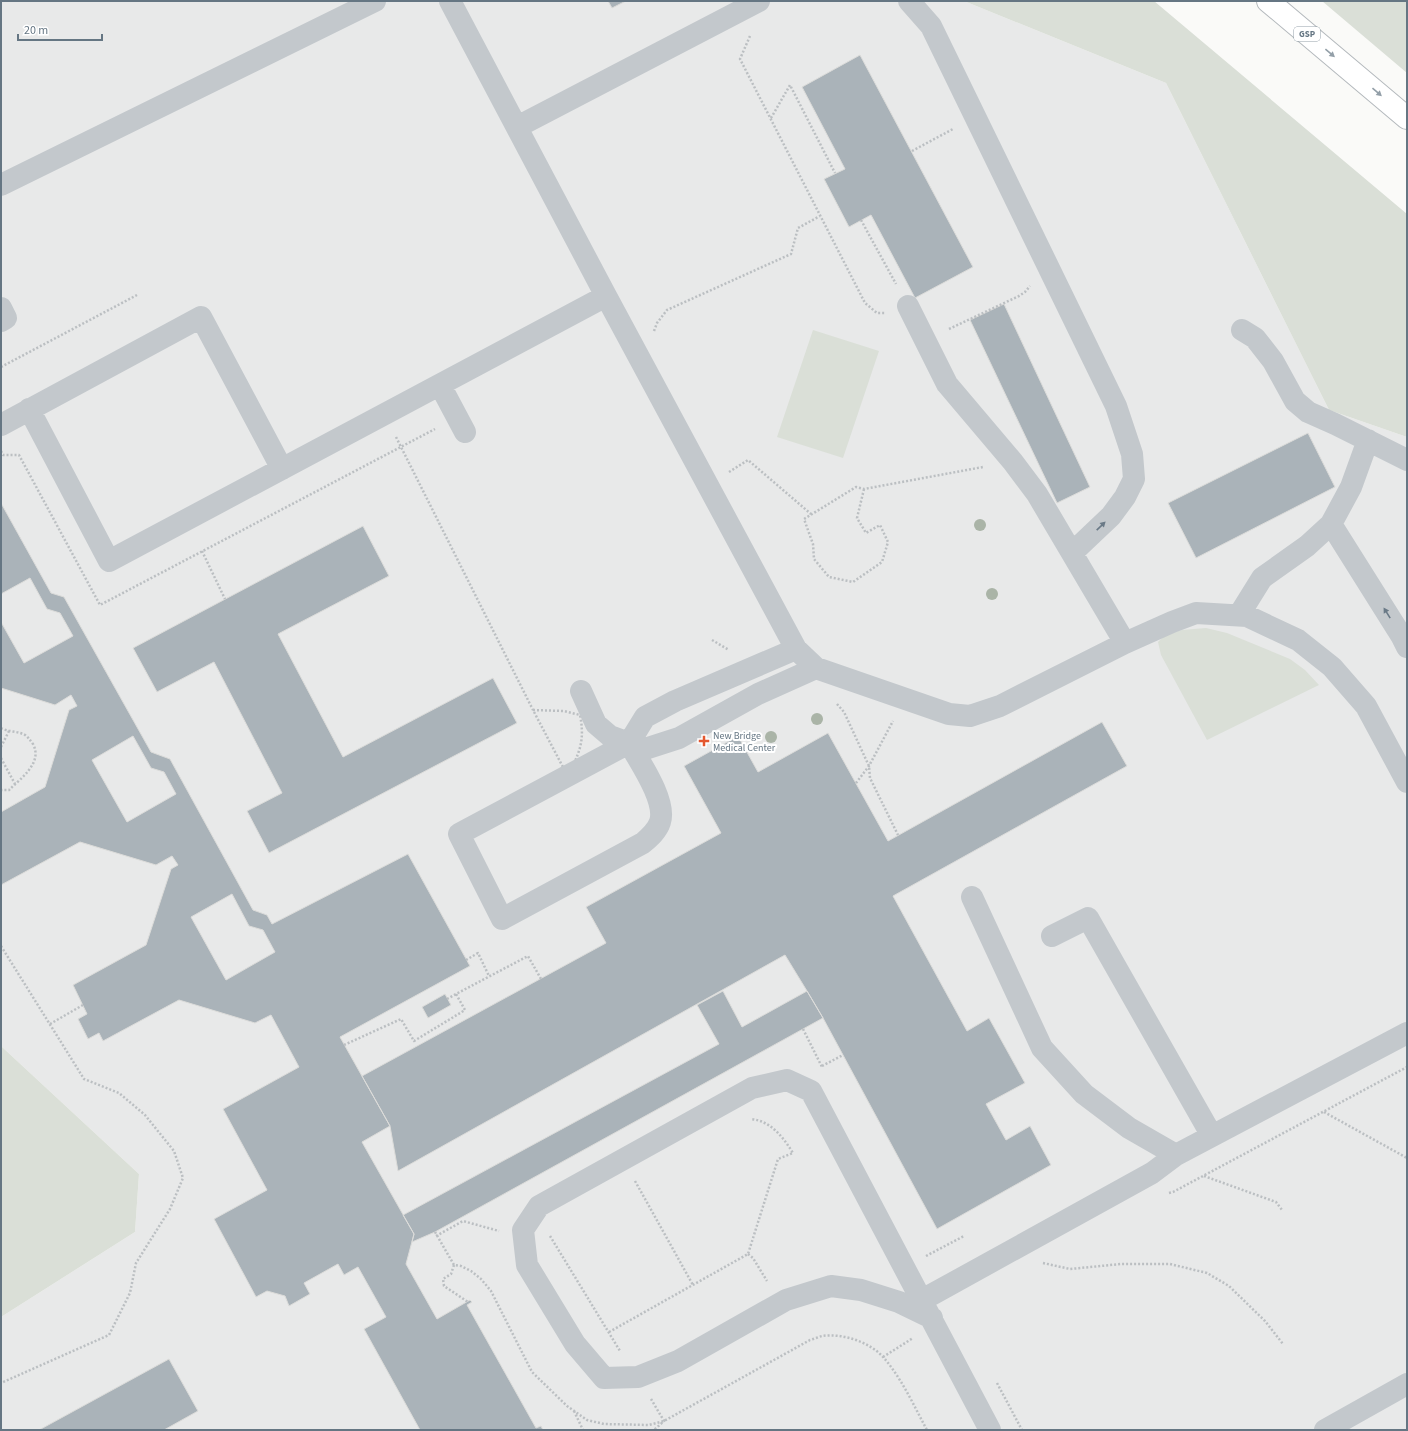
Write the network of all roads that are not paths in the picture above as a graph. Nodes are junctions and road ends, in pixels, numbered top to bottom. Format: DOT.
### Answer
graph roads {
  1 [pos="375,1"];
  2 [pos="450,1"];
  3 [pos="759,1"];
  4 [pos="909,1"];
  5 [pos="1268,1"];
  6 [pos="1407,118"];
  7 [pos="517,127"];
  8 [pos="1,185"];
  9 [pos="606,296"];
  10 [pos="908,306"];
  11 [pos="1,308"];
  12 [pos="1,321"];
  13 [pos="1242,330"];
  14 [pos="440,385"];
  15 [pos="29,409"];
  16 [pos="1,425"];
  17 [pos="465,432"];
  18 [pos="1368,440"];
  19 [pos="1407,460"];
  20 [pos="282,469"];
  21 [pos="1331,524"];
  22 [pos="1072,553"];
  23 [pos="1239,615"];
  24 [pos="1125,643"];
  25 [pos="1407,647"];
  26 [pos="796,649"];
  27 [pos="816,668"];
  28 [pos="581,691"];
  29 [pos="629,743"];
  30 [pos="1407,782"];
  31 [pos="972,898"];
  32 [pos="1052,936"];
  33 [pos="1407,1032"];
  34 [pos="1212,1136"];
  35 [pos="1176,1155"];
  36 [pos="927,1309"];
  37 [pos="1407,1384"];
  38 [pos="990,1430"];
  39 [pos="1325,1430"];
  1 -- 8 [label="lane"];
  2 -- 7 [label="lane"];
  3 -- 7 [label="lane"];
  22 -- 4 [label="lane, one-way"];
  5 -- 6 [label="highway, GSP, one-way"];
  7 -- 9 [label="lane"];
  9 -- 14 [label="lane"];
  9 -- 26 [label="lane"];
  10 -- 22 [label="lane"];
  11 -- 12 [label="lane"];
  13 -- 18 [label="lane"];
  14 -- 17 [label="lane"];
  14 -- 20 [label="lane"];
  15 -- 16 [label="lane"];
  15 -- 20 [label="lane"];
  15 -- 20 [label="lane"];
  18 -- 19 [label="lane"];
  18 -- 21 [label="lane"];
  21 -- 23 [label="lane"];
  25 -- 21 [label="lane, one-way"];
  22 -- 24 [label="lane"];
  23 -- 24 [label="lane"];
  23 -- 30 [label="lane"];
  24 -- 27 [label="lane"];
  26 -- 27 [label="lane"];
  26 -- 29 [label="lane"];
  27 -- 29 [label="lane"];
  28 -- 29 [label="lane"];
  29 -- 29 [label="lane"];
  31 -- 35 [label="lane"];
  32 -- 34 [label="lane"];
  33 -- 34 [label="lane"];
  34 -- 35 [label="lane"];
  35 -- 36 [label="lane"];
  36 -- 36 [label="lane"];
  36 -- 38 [label="lane"];
  37 -- 39 [label="lane"];
}
